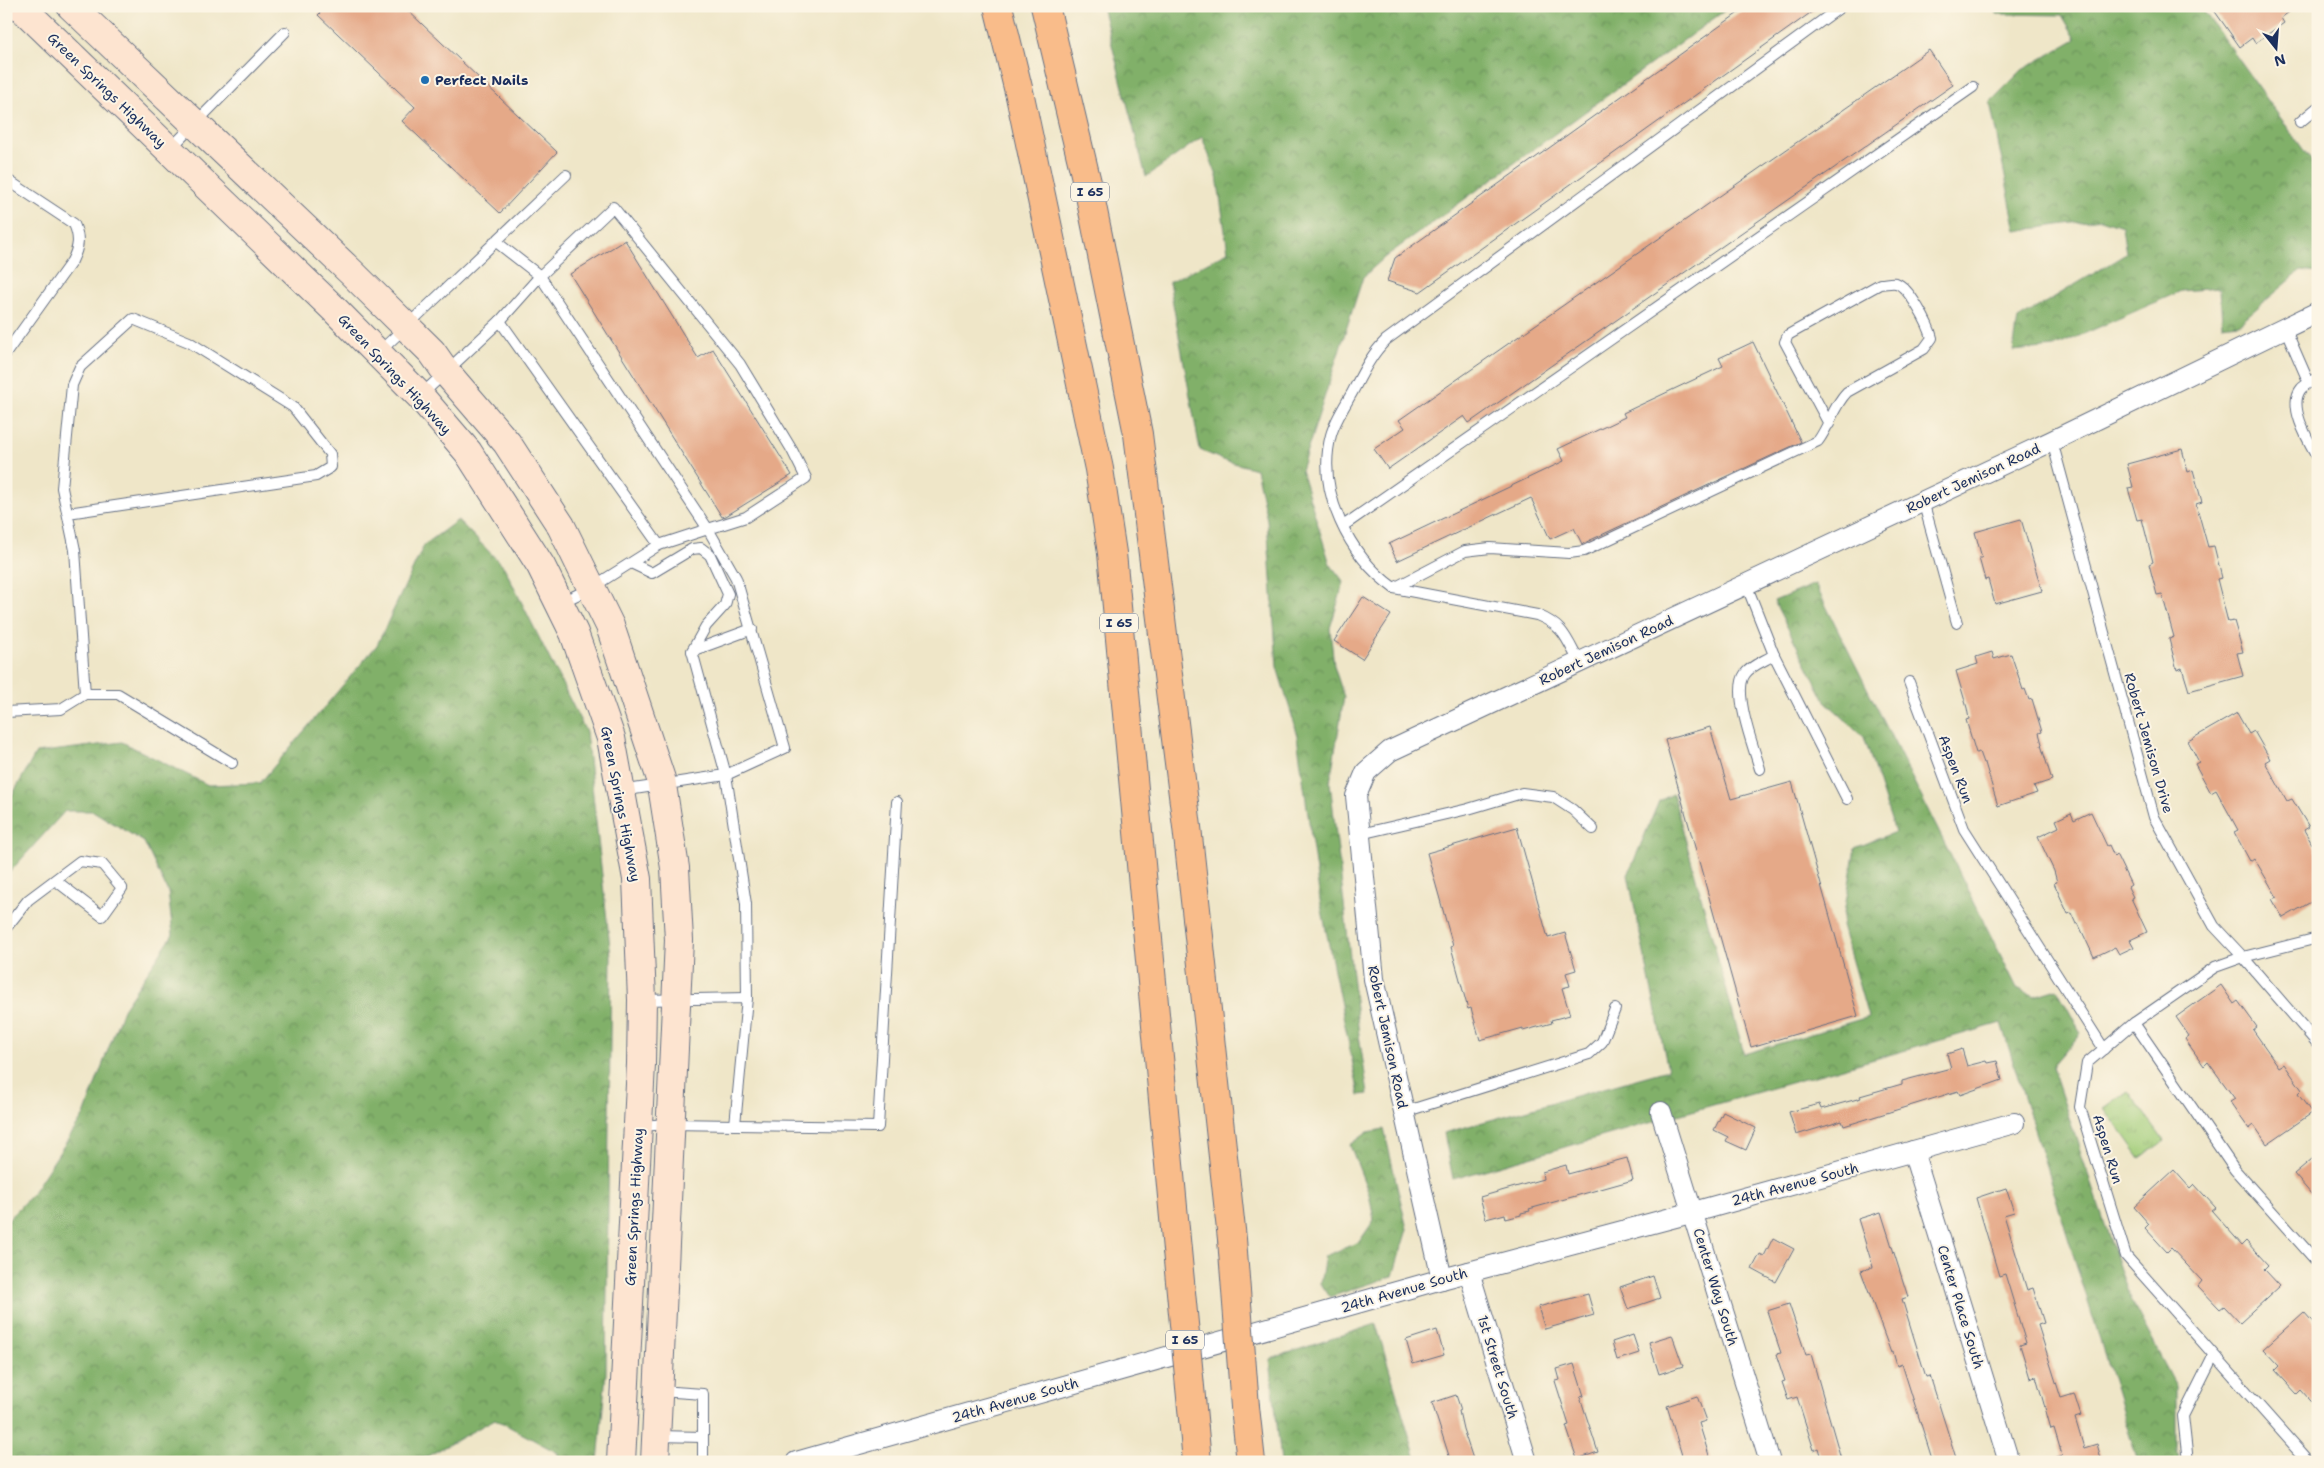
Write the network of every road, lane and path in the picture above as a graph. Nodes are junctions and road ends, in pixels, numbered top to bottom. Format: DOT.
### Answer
graph roads {
  1 [pos="20,6"];
  2 [pos="71,6"];
  3 [pos="998,6"];
  4 [pos="1045,6"];
  5 [pos="1842,6"];
  6 [pos="285,32"];
  7 [pos="1973,87"];
  8 [pos="2318,108"];
  9 [pos="2300,122"];
  10 [pos="194,125"];
  11 [pos="169,150"];
  12 [pos="566,175"];
  13 [pos="6,179"];
  14 [pos="495,241"];
  15 [pos="540,276"];
  16 [pos="2318,312"];
  17 [pos="500,321"];
  18 [pos="407,327"];
  19 [pos="2285,328"];
  20 [pos="6,353"];
  21 [pos="378,354"];
  22 [pos="446,372"];
  23 [pos="2314,380"];
  24 [pos="420,396"];
  25 [pos="1829,424"];
  26 [pos="2052,441"];
  27 [pos="2318,458"];
  28 [pos="1923,501"];
  29 [pos="68,513"];
  30 [pos="1343,526"];
  31 [pos="708,529"];
  32 [pos="659,545"];
  33 [pos="631,563"];
  34 [pos="1746,584"];
  35 [pos="592,588"];
  36 [pos="1394,588"];
  37 [pos="560,604"];
  38 [pos="1957,623"];
  39 [pos="752,629"];
  40 [pos="692,651"];
  41 [pos="1774,655"];
  42 [pos="1579,662"];
  43 [pos="1908,682"];
  44 [pos="85,694"];
  45 [pos="6,712"];
  46 [pos="232,763"];
  47 [pos="1760,769"];
  48 [pos="726,775"];
  49 [pos="662,785"];
  50 [pos="620,791"];
  51 [pos="1847,799"];
  52 [pos="897,802"];
  53 [pos="1593,829"];
  54 [pos="1360,834"];
  55 [pos="55,880"];
  56 [pos="6,928"];
  57 [pos="2318,938"];
  58 [pos="2243,957"];
  59 [pos="747,998"];
  60 [pos="642,1000"];
  61 [pos="676,1000"];
  62 [pos="1615,1009"];
  63 [pos="2134,1023"];
  64 [pos="2318,1044"];
  65 [pos="2104,1049"];
  66 [pos="1404,1112"];
  67 [pos="1661,1112"];
  68 [pos="2014,1123"];
  69 [pos="670,1124"];
  70 [pos="735,1125"];
  71 [pos="638,1126"];
  72 [pos="1913,1151"];
  73 [pos="1694,1212"];
  74 [pos="2318,1263"];
  75 [pos="1469,1272"];
  76 [pos="1442,1279"];
  77 [pos="2213,1356"];
  78 [pos="658,1391"];
  79 [pos="703,1437"];
  80 [pos="655,1449"];
  81 [pos="621,1462"];
  82 [pos="703,1462"];
  83 [pos="796,1462"];
  84 [pos="1197,1462"];
  85 [pos="1251,1462"];
  86 [pos="1527,1462"];
  87 [pos="1770,1462"];
  88 [pos="2009,1462"];
  89 [pos="2188,1462"];
  90 [pos="2309,1462"];
  1 -- 11 [label="main road, Green Springs Highway"];
  2 -- 10 [label="main road"];
  3 -- 84 [label="highway, I 65, bridge"];
  4 -- 85 [label="highway, I 65, bridge"];
  5 -- 30 [label="lane"];
  6 -- 10 [label="lane"];
  7 -- 30 [label="lane"];
  8 -- 9 [label="lane"];
  10 -- 11 [label="lane"];
  10 -- 18 [label="main road"];
  11 -- 21 [label="main road, Green Springs Highway"];
  12 -- 14 [label="lane"];
  13 -- 20 [label="lane"];
  14 -- 15 [label="lane"];
  14 -- 18 [label="lane"];
  15 -- 17 [label="lane"];
  15 -- 31 [label="lane"];
  15 -- 31 [label="lane"];
  16 -- 19 [label="street, Robert Jemison Road"];
  17 -- 22 [label="lane"];
  17 -- 32 [label="lane"];
  18 -- 21 [label="lane"];
  18 -- 22 [label="main road"];
  19 -- 23 [label="lane"];
  19 -- 26 [label="street, Robert Jemison Road"];
  21 -- 24 [label="main road, Green Springs Highway"];
  22 -- 24 [label="lane"];
  22 -- 35 [label="main road"];
  23 -- 27 [label="lane"];
  24 -- 37 [label="main road, Green Springs Highway"];
  25 -- 25 [label="lane"];
  25 -- 36 [label="lane"];
  26 -- 28 [label="street, Robert Jemison Road"];
  26 -- 58 [label="lane, Robert Jemison Drive"];
  28 -- 34 [label="street, Robert Jemison Road"];
  28 -- 38 [label="lane"];
  29 -- 29 [label="lane"];
  29 -- 44 [label="lane"];
  30 -- 36 [label="lane"];
  31 -- 32 [label="lane"];
  31 -- 39 [label="lane"];
  32 -- 33 [label="lane"];
  33 -- 35 [label="lane"];
  33 -- 40 [label="lane"];
  34 -- 41 [label="lane"];
  34 -- 42 [label="street, Robert Jemison Road"];
  35 -- 37 [label="lane"];
  35 -- 49 [label="main road"];
  36 -- 42 [label="lane"];
  37 -- 50 [label="main road, Green Springs Highway"];
  39 -- 40 [label="lane"];
  39 -- 48 [label="lane"];
  40 -- 48 [label="lane"];
  41 -- 47 [label="lane"];
  41 -- 51 [label="lane"];
  42 -- 54 [label="street, Robert Jemison Road"];
  43 -- 65 [label="lane, Aspen Run"];
  44 -- 45 [label="lane"];
  44 -- 46 [label="lane"];
  48 -- 49 [label="lane"];
  48 -- 59 [label="lane"];
  49 -- 50 [label="lane"];
  49 -- 61 [label="main road"];
  50 -- 60 [label="main road, Green Springs Highway"];
  52 -- 70 [label="lane"];
  53 -- 54 [label="lane"];
  54 -- 66 [label="street, Robert Jemison Road"];
  55 -- 55 [label="lane"];
  55 -- 56 [label="lane"];
  57 -- 58 [label="lane"];
  58 -- 63 [label="lane"];
  58 -- 64 [label="lane"];
  59 -- 61 [label="lane"];
  59 -- 70 [label="lane"];
  60 -- 61 [label="lane"];
  60 -- 71 [label="main road, Green Springs Highway"];
  61 -- 69 [label="main road"];
  62 -- 66 [label="lane"];
  63 -- 65 [label="lane"];
  63 -- 74 [label="lane"];
  65 -- 77 [label="lane, Aspen Run"];
  66 -- 76 [label="street, Robert Jemison Road"];
  67 -- 73 [label="street, Center Way South"];
  68 -- 72 [label="street, 24th Avenue South"];
  69 -- 70 [label="lane"];
  69 -- 71 [label="lane"];
  69 -- 78 [label="main road"];
  71 -- 81 [label="main road, Green Springs Highway"];
  72 -- 73 [label="street, 24th Avenue South"];
  72 -- 88 [label="street, Center Place South"];
  73 -- 75 [label="street, 24th Avenue South"];
  73 -- 87 [label="street, Center Way South"];
  75 -- 76 [label="street, 24th Avenue South"];
  75 -- 86 [label="street, 1st Street South"];
  76 -- 83 [label="street, 24th Avenue South"];
  77 -- 89 [label="lane"];
  77 -- 90 [label="lane, Aspen Run"];
  78 -- 79 [label="lane"];
  78 -- 80 [label="main road"];
  79 -- 80 [label="lane"];
  79 -- 82 [label="lane"];
}
